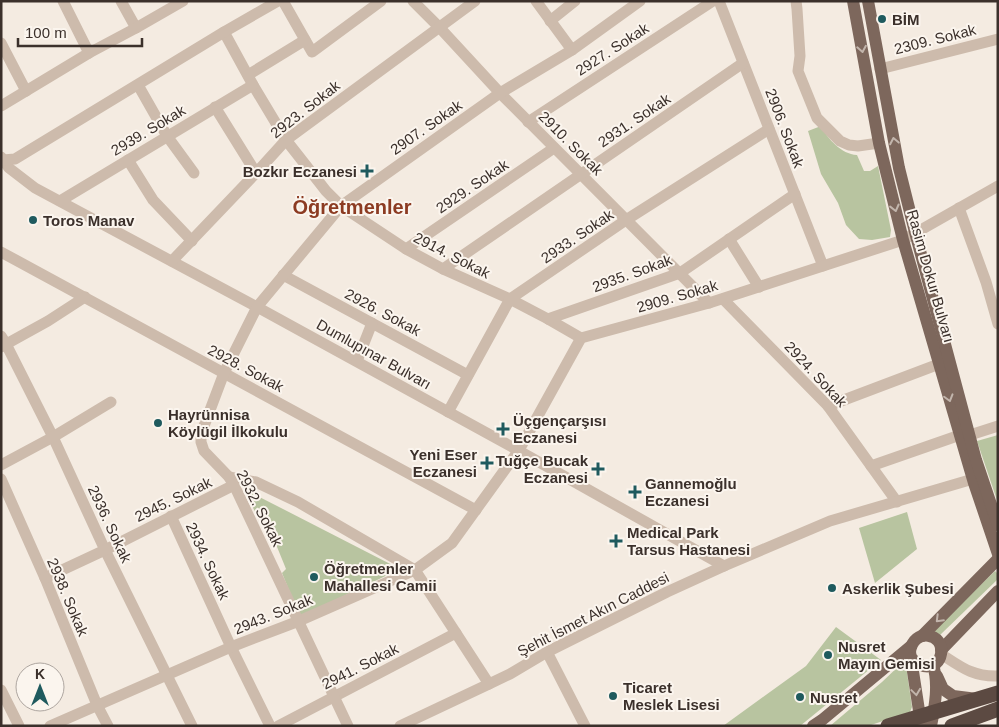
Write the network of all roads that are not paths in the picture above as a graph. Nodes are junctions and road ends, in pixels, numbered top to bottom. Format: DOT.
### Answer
graph roads {
  1 [pos="63,1"];
  2 [pos="122,1"];
  3 [pos="183,1"];
  4 [pos="278,1"];
  5 [pos="283,1"];
  6 [pos="381,1"];
  7 [pos="413,1"];
  8 [pos="475,1"];
  9 [pos="536,1"];
  10 [pos="575,1"];
  11 [pos="640,1"];
  12 [pos="713,1"];
  13 [pos="719,1"];
  14 [pos="796,1"];
  15 [pos="853,1"];
  16 [pos="868,1"];
  17 [pos="550,21"];
  18 [pos="136,28"];
  19 [pos="440,28"];
  20 [pos="224,32"];
  21 [pos="998,39"];
  22 [pos="305,40"];
  23 [pos="1,43"];
  24 [pos="572,50"];
  25 [pos="90,53"];
  26 [pos="743,63"];
  27 [pos="880,69"];
  28 [pos="250,80"];
  29 [pos="138,85"];
  30 [pos="26,91"];
  31 [pos="500,93"];
  32 [pos="1,106"];
  33 [pos="215,107"];
  34 [pos="528,122"];
  35 [pos="769,129"];
  36 [pos="167,136"];
  37 [pos="286,140"];
  38 [pos="879,144"];
  39 [pos="554,148"];
  40 [pos="128,160"];
  41 [pos="5,162"];
  42 [pos="194,173"];
  43 [pos="256,173"];
  44 [pos="581,174"];
  45 [pos="998,186"];
  46 [pos="794,194"];
  47 [pos="60,201"];
  48 [pos="341,206"];
  49 [pos="959,208"];
  50 [pos="626,220"];
  51 [pos="915,232"];
  52 [pos="729,240"];
  53 [pos="902,240"];
  54 [pos="192,241"];
  55 [pos="406,249"];
  56 [pos="1,252"];
  57 [pos="172,261"];
  58 [pos="823,266"];
  59 [pos="443,269"];
  60 [pos="680,273"];
  61 [pos="283,275"];
  62 [pos="998,278"];
  63 [pos="986,282"];
  64 [pos="759,286"];
  65 [pos="86,297"];
  66 [pos="723,298"];
  67 [pos="510,299"];
  68 [pos="709,303"];
  69 [pos="257,307"];
  70 [pos="548,319"];
  71 [pos="372,323"];
  72 [pos="998,324"];
  73 [pos="581,338"];
  74 [pos="3,342"];
  75 [pos="356,361"];
  76 [pos="939,364"];
  77 [pos="224,373"];
  78 [pos="468,375"];
  79 [pos="111,402"];
  80 [pos="828,406"];
  81 [pos="448,412"];
  82 [pos="998,426"];
  83 [pos="965,435"];
  84 [pos="53,437"];
  85 [pos="519,450"];
  86 [pos="1,464"];
  87 [pos="871,466"];
  88 [pos="1,479"];
  89 [pos="972,479"];
  90 [pos="232,481"];
  91 [pos="896,502"];
  92 [pos="476,510"];
  93 [pos="171,516"];
  94 [pos="998,525"];
  95 [pos="105,550"];
  96 [pos="998,554"];
  97 [pos="998,559"];
  98 [pos="724,566"];
  99 [pos="415,570"];
  100 [pos="45,578"];
  101 [pos="998,590"];
  102 [pos="299,621"];
  103 [pos="456,633"];
  104 [pos="922,636"];
  105 [pos="231,647"];
  106 [pos="547,652"];
  107 [pos="911,652"];
  108 [pos="938,661"];
  109 [pos="166,675"];
  110 [pos="998,676"];
  111 [pos="489,684"];
  112 [pos="1,690"];
  113 [pos="998,693"];
  114 [pos="334,696"];
  115 [pos="977,699"];
  116 [pos="97,705"];
  117 [pos="995,710"];
  118 [pos="928,720"];
  119 [pos="19,726"];
  120 [pos="50,726"];
  121 [pos="108,726"];
  122 [pos="192,726"];
  123 [pos="270,726"];
  124 [pos="278,726"];
  125 [pos="348,726"];
  126 [pos="400,726"];
  127 [pos="585,726"];
  128 [pos="813,726"];
  129 [pos="888,726"];
  130 [pos="952,726"];
  1 -- 25 [label="street"];
  2 -- 18 [label="street"];
  3 -- 18 [label="street"];
  4 -- 20 [label="street"];
  5 -- 22 [label="street"];
  6 -- 22 [label="street"];
  7 -- 19 [label="street, 2910. Sokak"];
  8 -- 19 [label="street, 2923. Sokak"];
  9 -- 17 [label="street"];
  10 -- 17 [label="street"];
  11 -- 24 [label="street, 2907. Sokak"];
  12 -- 34 [label="street, 2927. Sokak"];
  13 -- 26 [label="street, 2906. Sokak"];
  14 -- 38 [label="street"];
  15 -- 38 [label="main road, Rasim Dokur Bulvarı, one-way"];
  16 -- 27 [label="main road"];
  17 -- 24 [label="street"];
  18 -- 25 [label="street"];
  19 -- 31 [label="street, 2910. Sokak"];
  19 -- 37 [label="street, 2923. Sokak"];
  20 -- 28 [label="street, 2914. Sokak"];
  20 -- 29 [label="street"];
  21 -- 27 [label="street, 2309. Sokak"];
  22 -- 28 [label="street, 2939. Sokak"];
  23 -- 30 [label="street"];
  24 -- 31 [label="street, 2907. Sokak"];
  25 -- 30 [label="street"];
  26 -- 35 [label="street, 2906. Sokak"];
  26 -- 44 [label="street, 2931. Sokak"];
  51 -- 27 [label="main road, one-way"];
  28 -- 33 [label="street, 2939. Sokak"];
  28 -- 37 [label="street, 2914. Sokak"];
  29 -- 36 [label="street"];
  29 -- 41 [label="street"];
  30 -- 32 [label="street"];
  31 -- 34 [label="street, 2910. Sokak"];
  31 -- 48 [label="street, 2907. Sokak"];
  33 -- 36 [label="street, 2939. Sokak"];
  33 -- 43 [label="street"];
  34 -- 39 [label="street, 2910. Sokak"];
  35 -- 46 [label="street, 2906. Sokak"];
  35 -- 50 [label="street, 2933. Sokak"];
  36 -- 40 [label="street, 2939. Sokak"];
  36 -- 42 [label="street"];
  37 -- 43 [label="street, 2923. Sokak"];
  37 -- 48 [label="street, 2914. Sokak"];
  38 -- 53 [label="main road, Rasim Dokur Bulvarı, one-way"];
  39 -- 44 [label="street, 2910. Sokak"];
  39 -- 55 [label="street, 2929. Sokak"];
  40 -- 47 [label="street, 2939. Sokak"];
  40 -- 54 [label="street"];
  41 -- 47 [label="street, Dumlupınar Bulvarı"];
  43 -- 54 [label="street, 2923. Sokak"];
  44 -- 50 [label="street, 2910. Sokak"];
  44 -- 59 [label="street, 2931. Sokak"];
  45 -- 49 [label="street, 2909. Sokak"];
  46 -- 52 [label="street, 2935. Sokak"];
  46 -- 58 [label="street, 2906. Sokak"];
  47 -- 57 [label="street, Dumlupınar Bulvarı"];
  48 -- 55 [label="street, 2914. Sokak"];
  48 -- 61 [label="street, 2907. Sokak"];
  49 -- 51 [label="street, 2909. Sokak"];
  49 -- 63 [label="street"];
  50 -- 60 [label="street, 2910. Sokak"];
  50 -- 67 [label="street, 2933. Sokak"];
  51 -- 53 [label="street, 2909. Sokak"];
  51 -- 83 [label="main road"];
  52 -- 60 [label="street, 2935. Sokak"];
  52 -- 64 [label="street"];
  53 -- 58 [label="street, 2909. Sokak"];
  53 -- 76 [label="main road, Rasim Dokur Bulvarı"];
  54 -- 57 [label="street, 2923. Sokak"];
  55 -- 59 [label="street, 2914. Sokak"];
  56 -- 65 [label="street, 2928. Sokak"];
  57 -- 69 [label="street, Dumlupınar Bulvarı"];
  58 -- 64 [label="street, 2909. Sokak"];
  59 -- 67 [label="street, 2914. Sokak"];
  60 -- 68 [label="street, 2910. Sokak"];
  60 -- 70 [label="street, 2935. Sokak"];
  61 -- 69 [label="street, 2907. Sokak"];
  61 -- 71 [label="street, 2926. Sokak"];
  62 -- 63 [label="street"];
  63 -- 72 [label="street"];
  64 -- 66 [label="street, 2909. Sokak"];
  65 -- 74 [label="street"];
  65 -- 77 [label="street, 2928. Sokak"];
  66 -- 68 [label="street, 2909. Sokak"];
  66 -- 80 [label="street, 2924. Sokak"];
  67 -- 70 [label="street, 2914. Sokak"];
  67 -- 78 [label="street, 2933. Sokak"];
  68 -- 73 [label="street, 2909. Sokak"];
  69 -- 75 [label="street, Dumlupınar Bulvarı"];
  69 -- 77 [label="street, 2932. Sokak"];
  70 -- 73 [label="street, 2914. Sokak"];
  71 -- 75 [label="street"];
  71 -- 78 [label="street, 2926. Sokak"];
  73 -- 85 [label="street"];
  74 -- 84 [label="street, 2936. Sokak"];
  75 -- 81 [label="street, Dumlupınar Bulvarı"];
  76 -- 80 [label="street"];
  76 -- 83 [label="main road, Rasim Dokur Bulvarı, one-way"];
  77 -- 90 [label="street, 2932. Sokak"];
  77 -- 92 [label="street, 2928. Sokak"];
  78 -- 81 [label="street, 2933. Sokak"];
  79 -- 84 [label="street"];
  80 -- 87 [label="street, 2924. Sokak"];
  81 -- 85 [label="street, Dumlupınar Bulvarı"];
  82 -- 83 [label="street"];
  83 -- 87 [label="street"];
  83 -- 89 [label="main road, Rasim Dokur Bulvarı"];
  83 -- 94 [label="main road"];
  84 -- 86 [label="street"];
  84 -- 95 [label="street, 2936. Sokak"];
  85 -- 92 [label="street, 2943. Sokak"];
  85 -- 98 [label="street, Dumlupınar Bulvarı"];
  87 -- 91 [label="street, 2924. Sokak"];
  88 -- 100 [label="street, 2938. Sokak"];
  89 -- 91 [label="street, Şehit İsmet Akın Caddesi"];
  89 -- 96 [label="main road, Rasim Dokur Bulvarı"];
  90 -- 93 [label="street, 2945. Sokak"];
  90 -- 99 [label="street"];
  90 -- 102 [label="street, 2932. Sokak"];
  91 -- 98 [label="street, Şehit İsmet Akın Caddesi"];
  92 -- 99 [label="street, 2943. Sokak"];
  93 -- 95 [label="street, 2945. Sokak"];
  93 -- 105 [label="street, 2934. Sokak"];
  95 -- 100 [label="street, 2945. Sokak"];
  95 -- 109 [label="street, 2936. Sokak"];
  97 -- 104 [label="main road, one-way"];
  98 -- 106 [label="street, Şehit İsmet Akın Caddesi"];
  99 -- 102 [label="street, 2943. Sokak"];
  99 -- 103 [label="street"];
  100 -- 116 [label="street, 2938. Sokak"];
  101 -- 108 [label="main road"];
  102 -- 105 [label="street, 2943. Sokak"];
  102 -- 114 [label="street, 2932. Sokak"];
  103 -- 111 [label="street"];
  103 -- 114 [label="street, 2941. Sokak"];
  104 -- 107 [label="main road"];
  104 -- 108 [label="main road"];
  105 -- 109 [label="street, 2943. Sokak"];
  105 -- 123 [label="street, 2934. Sokak"];
  106 -- 111 [label="street, Şehit İsmet Akın Caddesi"];
  106 -- 127 [label="street"];
  107 -- 108 [label="main road"];
  107 -- 118 [label="main road, one-way"];
  107 -- 128 [label="main road"];
  108 -- 110 [label="street"];
  108 -- 115 [label="main road"];
  108 -- 118 [label="main road"];
  109 -- 116 [label="street, 2943. Sokak"];
  109 -- 122 [label="street, 2936. Sokak"];
  111 -- 126 [label="street, Şehit İsmet Akın Caddesi"];
  112 -- 119 [label="street"];
  113 -- 115 [label="highway"];
  114 -- 124 [label="street, 2941. Sokak"];
  114 -- 125 [label="street, 2932. Sokak"];
  115 -- 118 [label="highway"];
  116 -- 120 [label="street, 2943. Sokak"];
  116 -- 121 [label="street, 2938. Sokak"];
  117 -- 130 [label="highway"];
  118 -- 129 [label="highway"];
}
